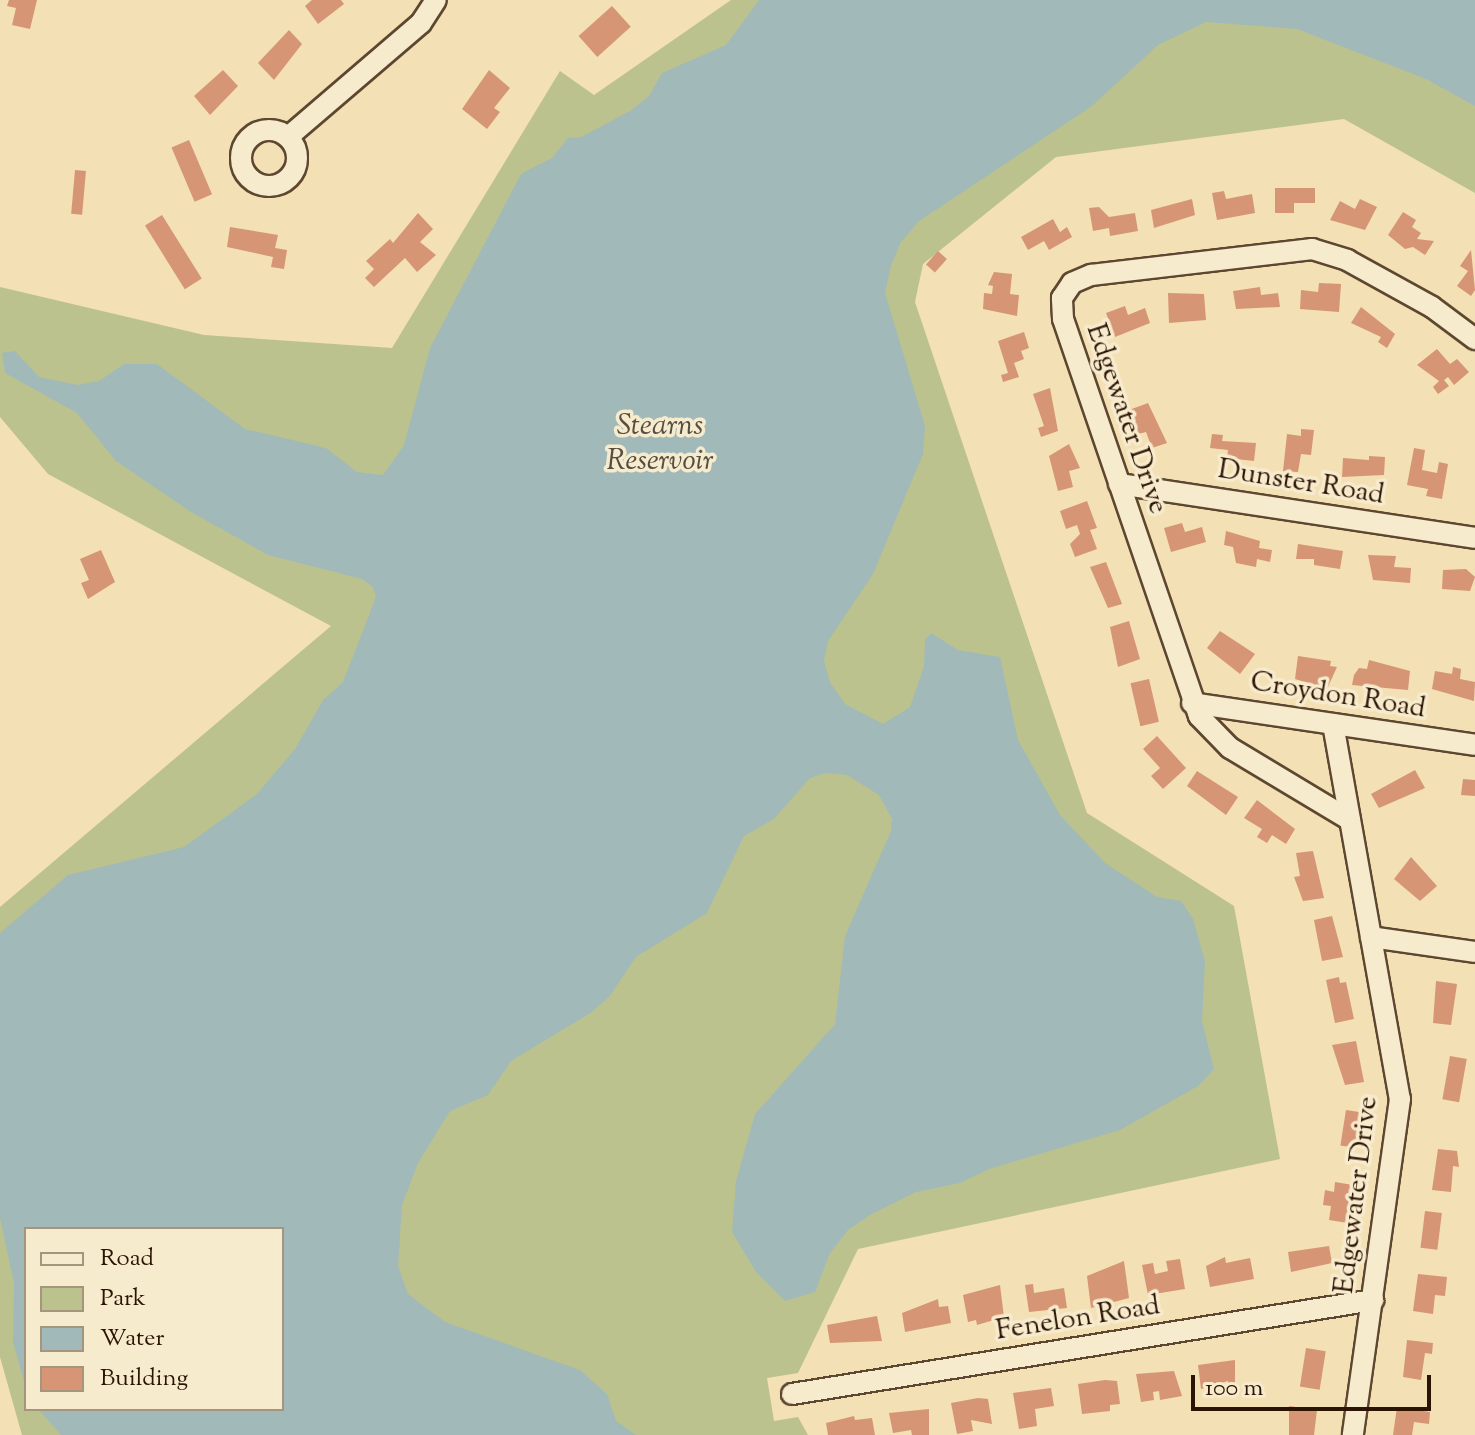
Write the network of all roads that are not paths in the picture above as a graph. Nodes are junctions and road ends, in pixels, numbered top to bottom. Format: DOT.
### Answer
graph roads {
  1 [pos="436,0"];
  2 [pos="288,137"];
  3 [pos="1475,339"];
  4 [pos="1119,484"];
  5 [pos="1475,538"];
  6 [pos="1192,703"];
  7 [pos="1333,724"];
  8 [pos="1475,745"];
  9 [pos="1350,820"];
  10 [pos="1371,937"];
  11 [pos="1475,952"];
  12 [pos="1373,1300"];
  13 [pos="792,1394"];
  14 [pos="1353,1435"];
  1 -- 2 [label="street"];
  3 -- 4 [label="street, Edgewater Drive"];
  4 -- 5 [label="street, Dunster Road"];
  4 -- 6 [label="street, Edgewater Drive"];
  6 -- 7 [label="street, Croydon Road"];
  6 -- 9 [label="street, Edgewater Drive"];
  7 -- 8 [label="street, Croydon Road"];
  7 -- 9 [label="street, Edgewater Drive"];
  9 -- 10 [label="street, Edgewater Drive"];
  10 -- 11 [label="street"];
  10 -- 12 [label="street, Edgewater Drive"];
  12 -- 13 [label="street, Fenelon Road"];
  12 -- 14 [label="street, Edgewater Drive"];
}
